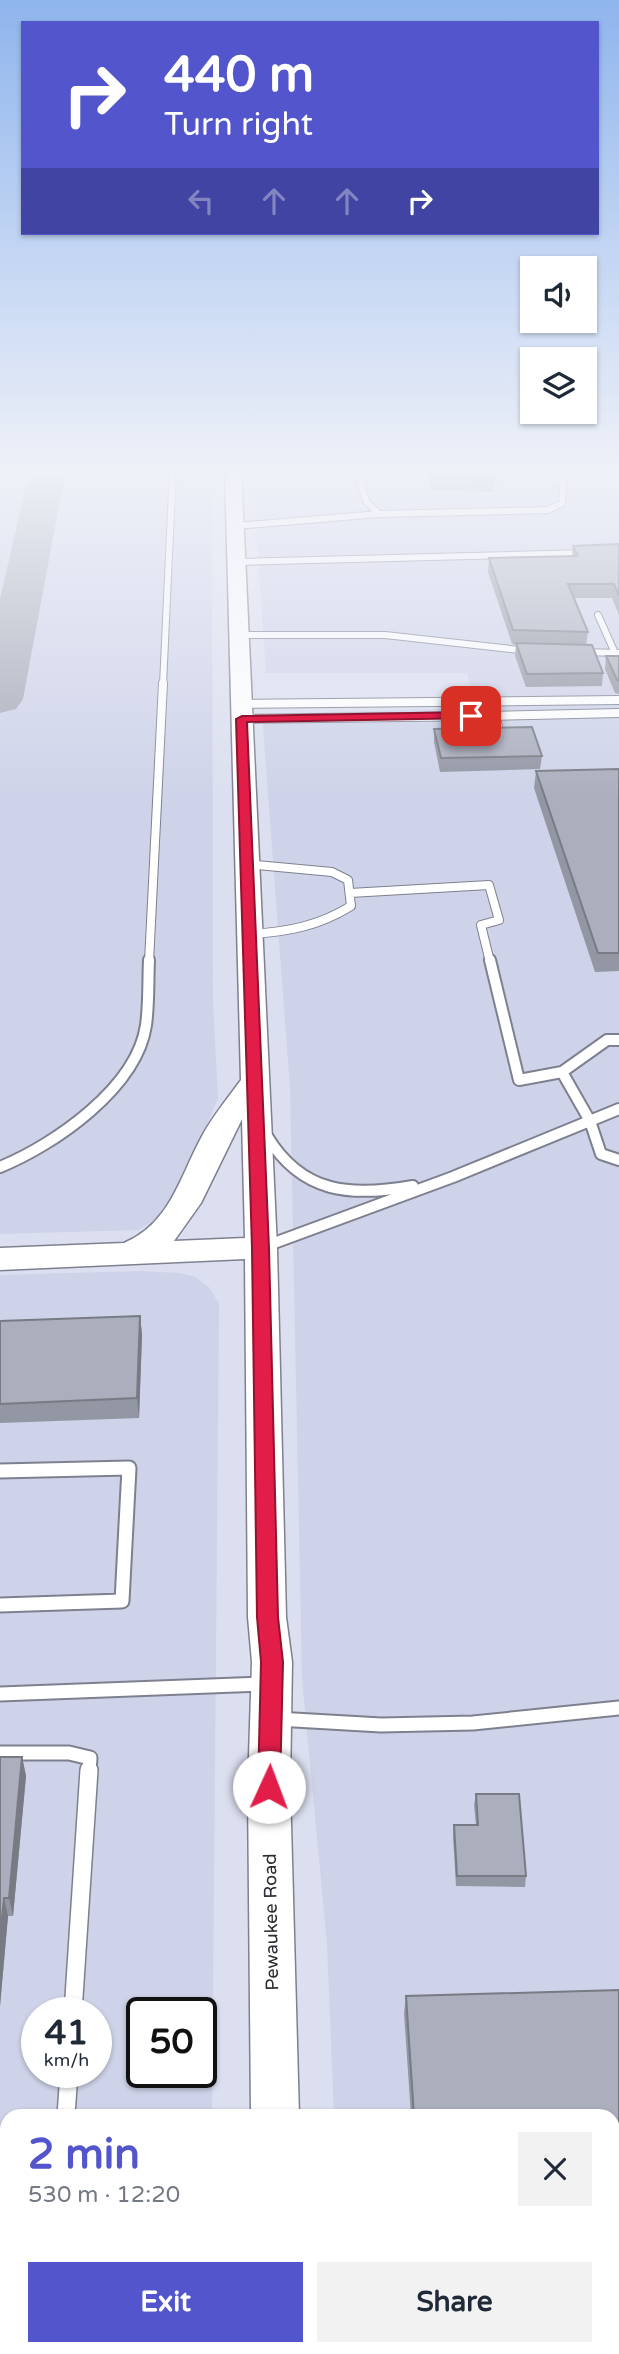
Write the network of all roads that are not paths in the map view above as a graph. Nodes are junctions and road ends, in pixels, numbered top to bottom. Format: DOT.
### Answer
graph roads {
  1 [pos="168,578"];
  2 [pos="237,578"];
  3 [pos="598,615"];
  4 [pos="239,635"];
  5 [pos="533,651"];
  6 [pos="574,652"];
  7 [pos="617,653"];
  8 [pos="619,700"];
  9 [pos="241,712"];
  10 [pos="619,713"];
  11 [pos="454,716"];
  12 [pos="488,716"];
  13 [pos="457,725"];
  14 [pos="499,733"];
  15 [pos="247,864"];
  16 [pos="350,893"];
  17 [pos="249,934"];
  18 [pos="619,1040"];
  19 [pos="562,1072"];
  20 [pos="255,1091"];
  21 [pos="619,1109"];
  22 [pos="590,1121"];
  23 [pos="619,1160"];
  24 [pos="0,1167"];
  25 [pos="453,1177"];
  26 [pos="261,1248"];
  27 [pos="123,1254"];
  28 [pos="0,1259"];
  29 [pos="0,1471"];
  30 [pos="0,1605"];
  31 [pos="0,1694"];
  32 [pos="271,1701"];
  33 [pos="619,1708"];
  34 [pos="0,1753"];
  35 [pos="74,1997"];
  36 [pos="68,2088"];
  37 [pos="66,2109"];
  38 [pos="275,2109"];
  1 -- 24 [label="lane"];
  2 -- 4 [label="main road, Pewaukee Road"];
  3 -- 7 [label="lane"];
  4 -- 5 [label="lane"];
  4 -- 9 [label="main road, Pewaukee Road"];
  6 -- 7 [label="lane"];
  8 -- 9 [label="lane"];
  9 -- 11 [label="lane"];
  9 -- 15 [label="main road, Pewaukee Road"];
  10 -- 12 [label="lane"];
  11 -- 12 [label="lane"];
  11 -- 13 [label="lane"];
  12 -- 14 [label="lane"];
  15 -- 16 [label="lane"];
  15 -- 17 [label="main road, Pewaukee Road"];
  16 -- 17 [label="lane"];
  16 -- 19 [label="lane"];
  17 -- 20 [label="main road, Pewaukee Road"];
  18 -- 19 [label="lane"];
  19 -- 22 [label="lane"];
  20 -- 25 [label="lane"];
  20 -- 26 [label="main road, Pewaukee Road"];
  20 -- 27 [label="main road"];
  21 -- 22 [label="lane"];
  22 -- 23 [label="lane"];
  22 -- 25 [label="lane"];
  25 -- 26 [label="lane"];
  26 -- 27 [label="main road"];
  26 -- 32 [label="main road, Pewaukee Road"];
  27 -- 28 [label="main road"];
  29 -- 30 [label="lane"];
  31 -- 32 [label="lane"];
  32 -- 33 [label="lane"];
  32 -- 38 [label="main road, Pewaukee Road"];
  34 -- 35 [label="lane"];
  36 -- 37 [label="lane"];
}
